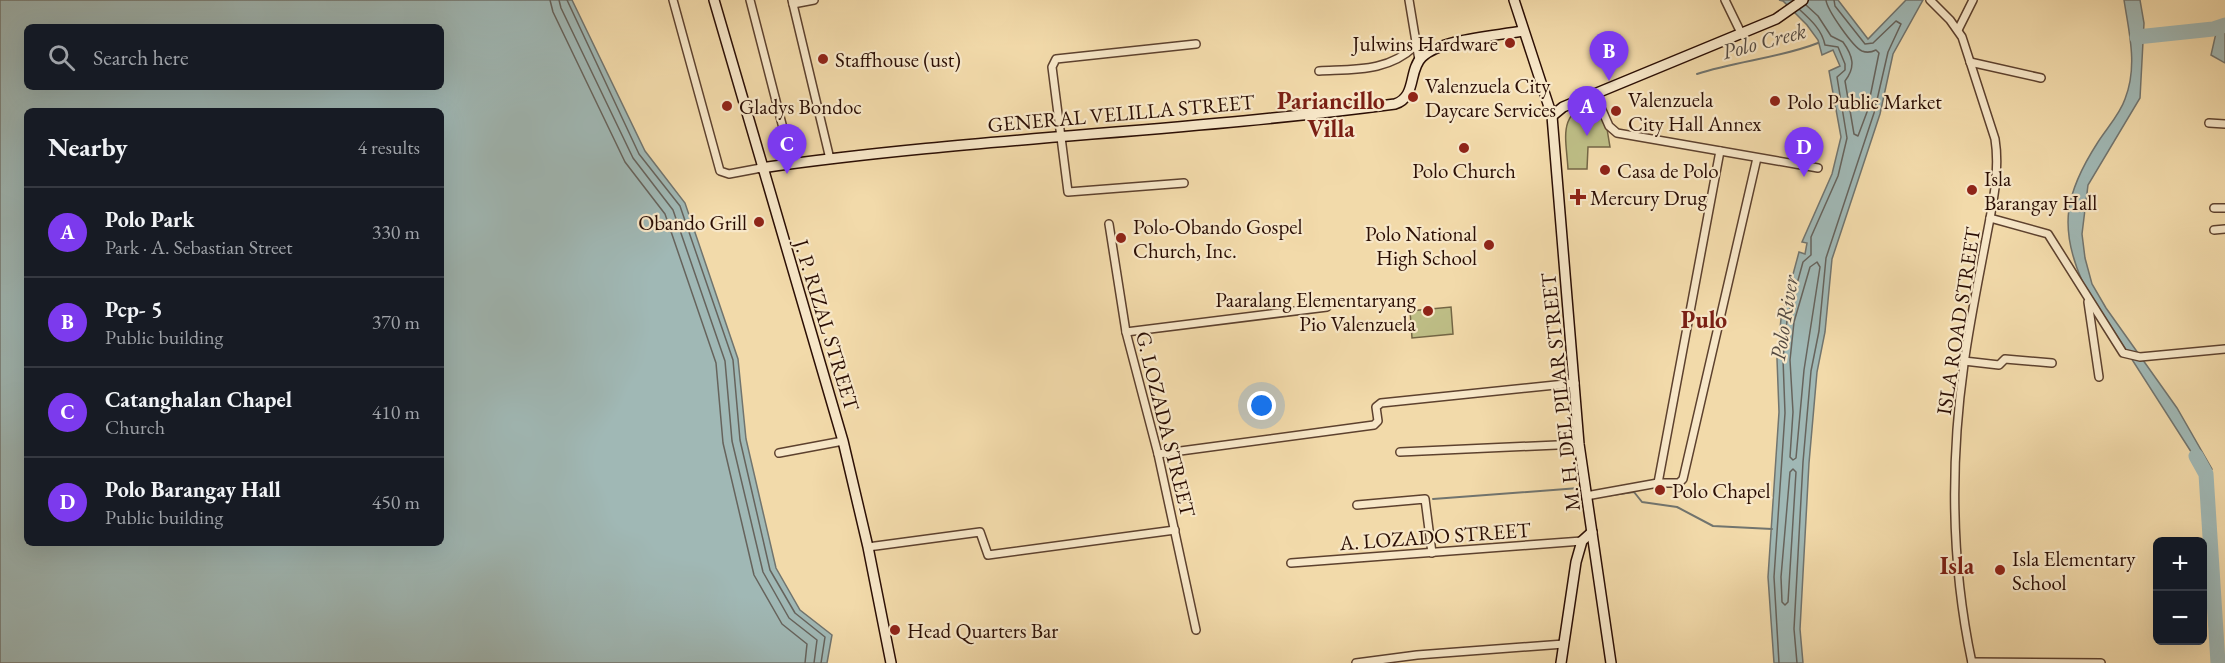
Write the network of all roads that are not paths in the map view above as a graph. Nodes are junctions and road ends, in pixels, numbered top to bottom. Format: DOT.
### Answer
graph roads {
  1 [pos="673,0"];
  2 [pos="714,0"];
  3 [pos="750,0"];
  4 [pos="814,0"];
  5 [pos="1410,0"];
  6 [pos="1514,0"];
  7 [pos="1725,0"];
  8 [pos="1930,0"];
  9 [pos="1973,0"];
  10 [pos="792,2"];
  11 [pos="1800,3"];
  12 [pos="1960,27"];
  13 [pos="1522,31"];
  14 [pos="1742,35"];
  15 [pos="1196,44"];
  16 [pos="1415,46"];
  17 [pos="1419,60"];
  18 [pos="1970,62"];
  19 [pos="1319,71"];
  20 [pos="2041,78"];
  21 [pos="1595,94"];
  22 [pos="1552,116"];
  23 [pos="2209,123"];
  24 [pos="2225,124"];
  25 [pos="1062,135"];
  26 [pos="1720,151"];
  27 [pos="1757,158"];
  28 [pos="830,159"];
  29 [pos="792,163"];
  30 [pos="761,168"];
  31 [pos="1818,168"];
  32 [pos="1184,183"];
  33 [pos="2214,208"];
  34 [pos="2225,208"];
  35 [pos="1990,218"];
  36 [pos="1108,224"];
  37 [pos="2225,229"];
  38 [pos="2214,230"];
  39 [pos="2087,296"];
  40 [pos="1327,307"];
  41 [pos="1126,332"];
  42 [pos="2225,349"];
  43 [pos="1964,361"];
  44 [pos="2052,363"];
  45 [pos="2098,377"];
  46 [pos="1575,383"];
  47 [pos="843,441"];
  48 [pos="1579,444"];
  49 [pos="1400,452"];
  50 [pos="779,453"];
  51 [pos="1158,454"];
  52 [pos="1658,483"];
  53 [pos="1586,496"];
  54 [pos="1357,505"];
  55 [pos="1174,530"];
  56 [pos="1592,532"];
  57 [pos="1582,541"];
  58 [pos="868,547"];
  59 [pos="1432,553"];
  60 [pos="1291,564"];
  61 [pos="1196,630"];
  62 [pos="1564,644"];
  63 [pos="1418,659"];
  64 [pos="2050,662"];
  65 [pos="891,663"];
  66 [pos="1356,663"];
  67 [pos="1561,663"];
  68 [pos="1611,663"];
  69 [pos="1972,663"];
  70 [pos="2101,663"];
  1 -- 30 [label="street"];
  2 -- 30 [label="main road, J. P. RIZAL STREET"];
  3 -- 29 [label="street"];
  4 -- 10 [label="street"];
  5 -- 16 [label="street"];
  6 -- 13 [label="main road, M. H. DEL PILAR STREET"];
  7 -- 14 [label="street"];
  8 -- 12 [label="street, ISLA ROAD STREET"];
  9 -- 12 [label="street"];
  10 -- 28 [label="street"];
  11 -- 14 [label="main road"];
  12 -- 18 [label="street, ISLA ROAD STREET"];
  13 -- 17 [label="main road"];
  13 -- 22 [label="main road, M. H. DEL PILAR STREET"];
  14 -- 21 [label="main road"];
  15 -- 25 [label="street"];
  16 -- 17 [label="street"];
  16 -- 19 [label="street"];
  17 -- 25 [label="main road, GENERAL VELILLA STREET"];
  18 -- 20 [label="street"];
  18 -- 35 [label="street, ISLA ROAD STREET"];
  21 -- 22 [label="main road"];
  21 -- 26 [label="street"];
  22 -- 46 [label="main road, M. H. DEL PILAR STREET"];
  23 -- 24 [label="street"];
  25 -- 28 [label="main road, GENERAL VELILLA STREET"];
  25 -- 32 [label="street"];
  26 -- 27 [label="street"];
  26 -- 52 [label="street"];
  27 -- 31 [label="street"];
  27 -- 52 [label="street"];
  28 -- 29 [label="main road, GENERAL VELILLA STREET"];
  29 -- 30 [label="main road, GENERAL VELILLA STREET"];
  30 -- 47 [label="main road, J. P. RIZAL STREET"];
  33 -- 34 [label="street"];
  35 -- 39 [label="street"];
  35 -- 43 [label="street, ISLA ROAD STREET"];
  36 -- 41 [label="street, G. LOZADA STREET"];
  37 -- 38 [label="street"];
  39 -- 42 [label="street"];
  39 -- 45 [label="street"];
  40 -- 41 [label="street"];
  41 -- 51 [label="street, G. LOZADA STREET"];
  43 -- 44 [label="street"];
  43 -- 69 [label="street, ISLA ROAD STREET"];
  46 -- 48 [label="main road, M. H. DEL PILAR STREET"];
  46 -- 51 [label="street"];
  47 -- 50 [label="street"];
  47 -- 58 [label="main road, J. P. RIZAL STREET"];
  48 -- 49 [label="street"];
  48 -- 53 [label="main road, M. H. DEL PILAR STREET"];
  51 -- 55 [label="street, G. LOZADA STREET"];
  52 -- 53 [label="street"];
  53 -- 56 [label="main road, M. H. DEL PILAR STREET"];
  54 -- 59 [label="street"];
  55 -- 58 [label="street"];
  55 -- 61 [label="street, G. LOZADA STREET"];
  56 -- 57 [label="main road"];
  56 -- 68 [label="main road, M. H. DEL PILAR STREET"];
  57 -- 59 [label="street, A. LOZADO STREET"];
  57 -- 62 [label="main road"];
  58 -- 65 [label="main road, J. P. RIZAL STREET"];
  59 -- 60 [label="street, A. LOZADO STREET"];
  62 -- 63 [label="street"];
  62 -- 67 [label="main road"];
  63 -- 66 [label="street"];
  64 -- 69 [label="street"];
  64 -- 70 [label="street"];
}
